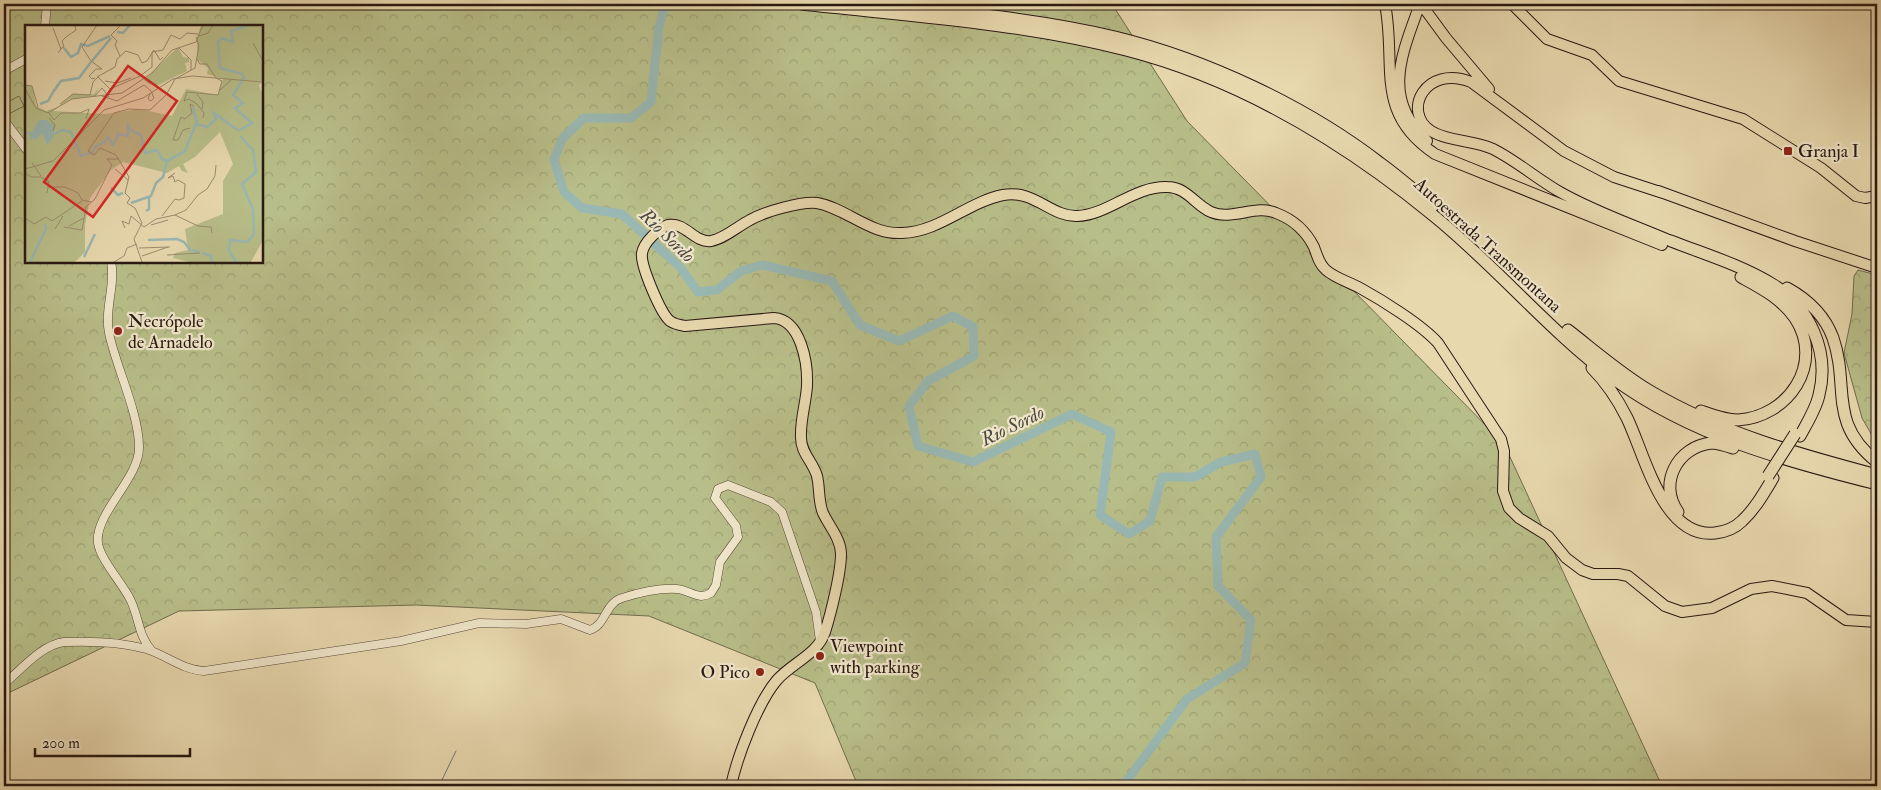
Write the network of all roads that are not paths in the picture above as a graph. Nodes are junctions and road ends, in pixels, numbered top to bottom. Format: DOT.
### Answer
graph roads {
  1 [pos="47,4"];
  2 [pos="802,4"];
  3 [pos="883,4"];
  4 [pos="1385,4"];
  5 [pos="1414,4"];
  6 [pos="1421,4"];
  7 [pos="1427,4"];
  8 [pos="1512,4"];
  9 [pos="45,25"];
  10 [pos="1407,33"];
  11 [pos="25,60"];
  12 [pos="4,71"];
  13 [pos="1395,103"];
  14 [pos="4,120"];
  15 [pos="25,148"];
  16 [pos="1663,193"];
  17 [pos="1877,196"];
  18 [pos="1600,211"];
  19 [pos="1670,244"];
  20 [pos="111,262"];
  21 [pos="1877,264"];
  22 [pos="1877,268"];
  23 [pos="1745,275"];
  24 [pos="1552,326"];
  25 [pos="1619,370"];
  26 [pos="1764,454"];
  27 [pos="1877,462"];
  28 [pos="1877,475"];
  29 [pos="1770,477"];
  30 [pos="1877,484"];
  31 [pos="814,604"];
  32 [pos="830,608"];
  33 [pos="1877,622"];
  34 [pos="141,632"];
  35 [pos="820,641"];
  36 [pos="132,646"];
  37 [pos="154,652"];
  38 [pos="4,684"];
  39 [pos="731,786"];
  1 -- 9 [label="street"];
  2 -- 24 [label="highway, Autoestrada Transmontana"];
  3 -- 25 [label="highway, Autoestrada Transmontana"];
  4 -- 13 [label="main road"];
  5 -- 10 [label="main road"];
  6 -- 10 [label="main road"];
  6 -- 16 [label="main road"];
  7 -- 21 [label="main road"];
  8 -- 17 [label="main road"];
  10 -- 13 [label="main road"];
  10 -- 18 [label="main road"];
  11 -- 12 [label="street"];
  13 -- 19 [label="main road"];
  14 -- 15 [label="street"];
  16 -- 18 [label="main road"];
  16 -- 22 [label="main road"];
  18 -- 19 [label="main road"];
  19 -- 23 [label="highway"];
  20 -- 34 [label="street"];
  23 -- 25 [label="highway"];
  23 -- 27 [label="highway"];
  23 -- 29 [label="highway, bridge"];
  24 -- 26 [label="highway, Autoestrada Transmontana"];
  24 -- 29 [label="highway"];
  25 -- 28 [label="highway, Autoestrada Transmontana"];
  26 -- 29 [label="highway"];
  26 -- 30 [label="highway, Autoestrada Transmontana"];
  31 -- 32 [label="street"];
  31 -- 35 [label="street"];
  31 -- 37 [label="street"];
  32 -- 33 [label="main road"];
  32 -- 35 [label="main road"];
  34 -- 36 [label="street"];
  34 -- 37 [label="street"];
  35 -- 39 [label="main road"];
  36 -- 37 [label="street"];
  36 -- 38 [label="street"];
}
